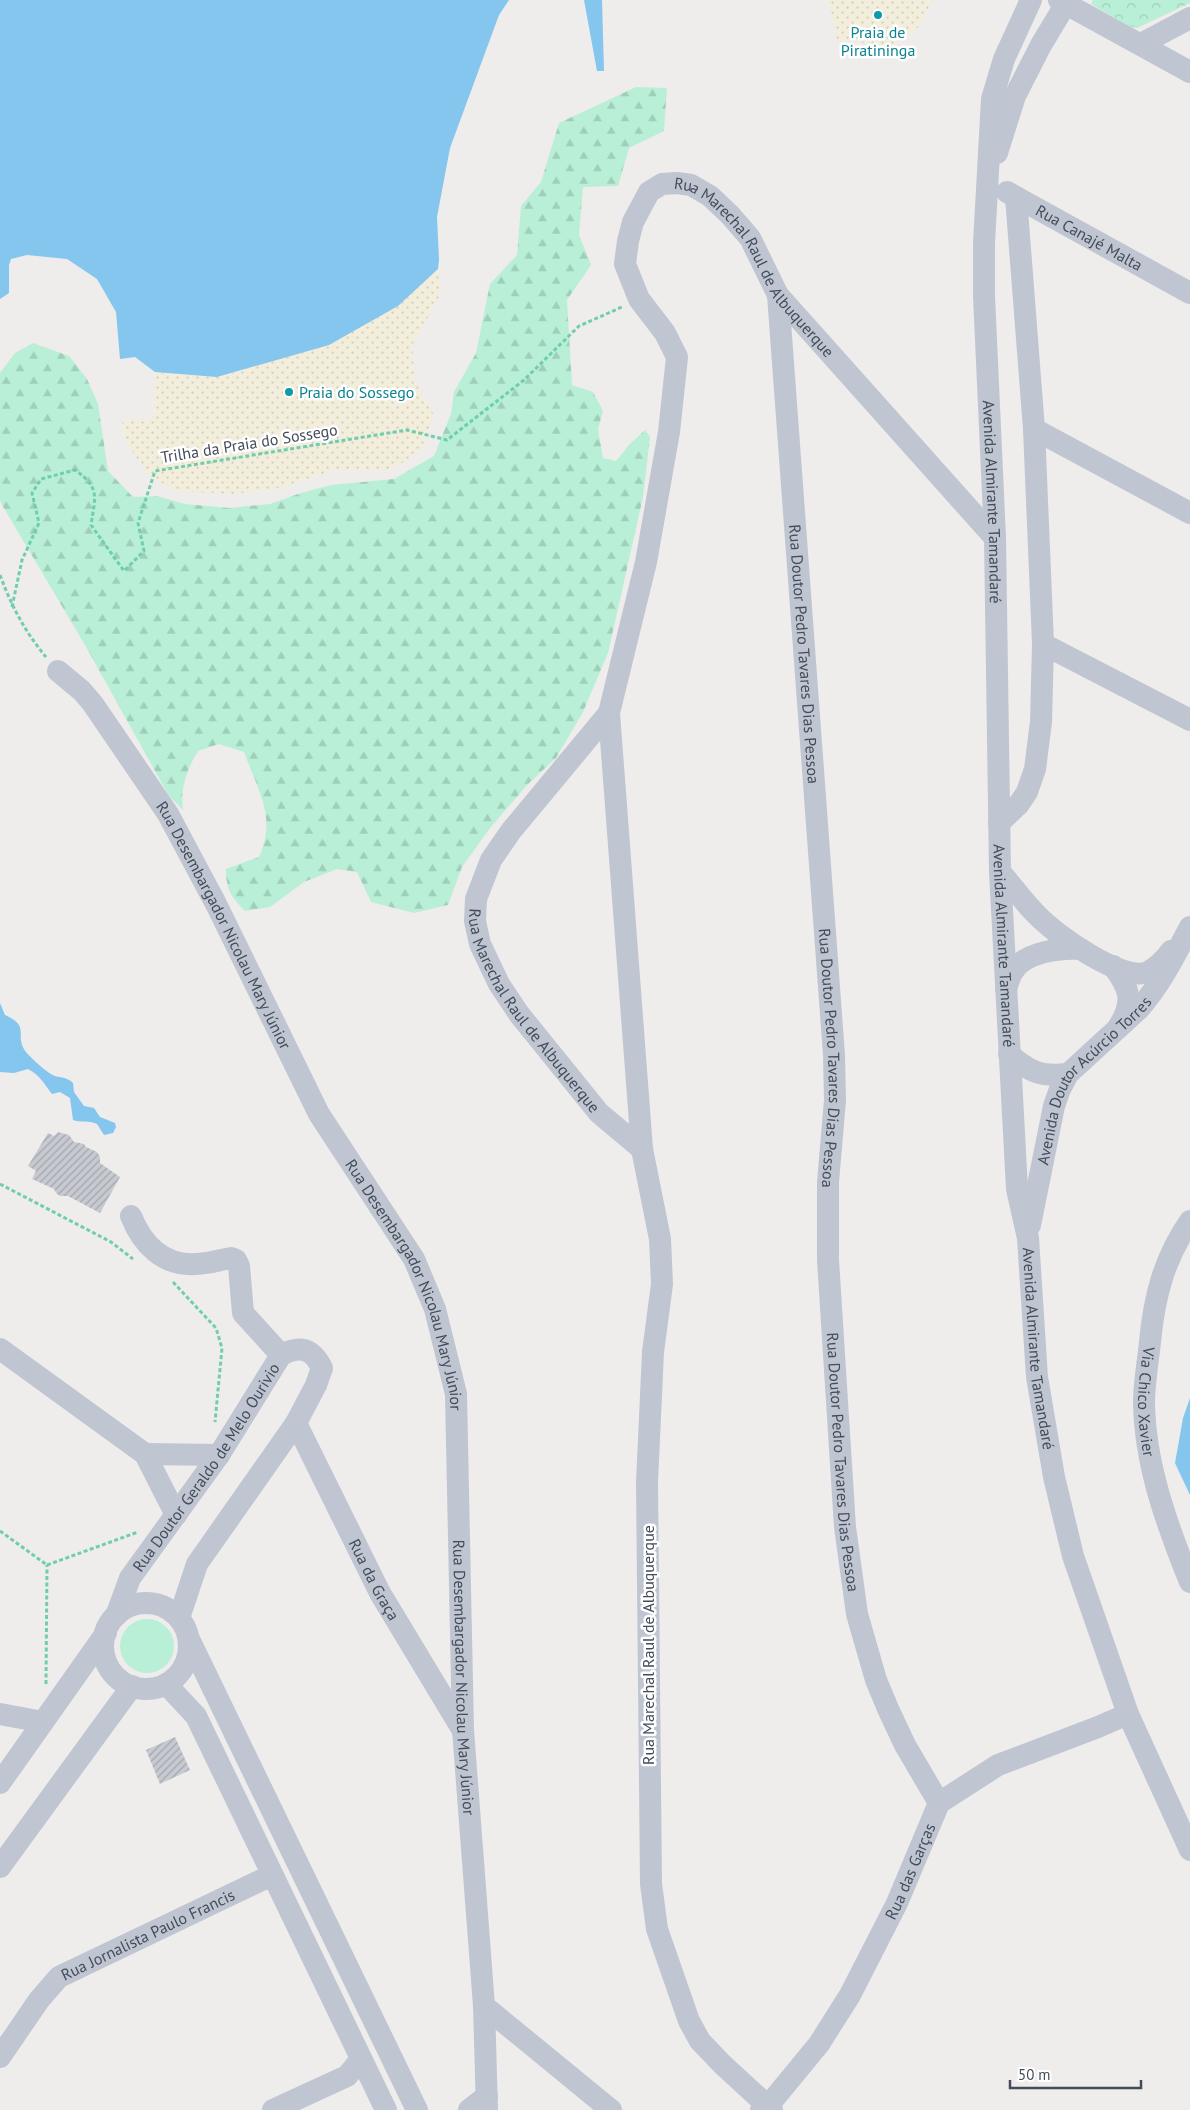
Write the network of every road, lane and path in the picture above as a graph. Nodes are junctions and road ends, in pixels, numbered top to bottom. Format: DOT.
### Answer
graph roads {
  1 [pos="1031,0"];
  2 [pos="1064,1"];
  3 [pos="1190,18"];
  4 [pos="1141,44"];
  5 [pos="1190,72"];
  6 [pos="988,183"];
  7 [pos="1016,197"];
  8 [pos="1190,293"];
  9 [pos="778,295"];
  10 [pos="639,299"];
  11 [pos="1034,429"];
  12 [pos="1190,513"];
  13 [pos="995,538"];
  14 [pos="0,575"];
  15 [pos="12,607"];
  16 [pos="1042,644"];
  17 [pos="58,671"];
  18 [pos="609,714"];
  19 [pos="1190,720"];
  20 [pos="999,823"];
  21 [pos="1000,872"];
  22 [pos="1188,934"];
  23 [pos="1080,949"];
  24 [pos="1113,966"];
  25 [pos="1006,990"];
  26 [pos="1117,1030"];
  27 [pos="1009,1054"];
  28 [pos="1068,1074"];
  29 [pos="642,1149"];
  30 [pos="0,1184"];
  31 [pos="131,1216"];
  32 [pos="1190,1221"];
  33 [pos="1028,1238"];
  34 [pos="135,1260"];
  35 [pos="165,1278"];
  36 [pos="0,1349"];
  37 [pos="281,1355"];
  38 [pos="296,1423"];
  39 [pos="145,1454"];
  40 [pos="215,1455"];
  41 [pos="175,1517"];
  42 [pos="0,1531"];
  43 [pos="47,1565"];
  44 [pos="1190,1582"];
  45 [pos="179,1618"];
  46 [pos="111,1624"];
  47 [pos="189,1639"];
  48 [pos="166,1684"];
  49 [pos="132,1686"];
  50 [pos="0,1714"];
  51 [pos="1128,1714"];
  52 [pos="44,1720"];
  53 [pos="463,1730"];
  54 [pos="2,1774"];
  55 [pos="938,1803"];
  56 [pos="1187,1836"];
  57 [pos="0,1866"];
  58 [pos="272,1875"];
  59 [pos="484,2006"];
  60 [pos="0,2057"];
  61 [pos="359,2071"];
  62 [pos="487,2103"];
  63 [pos="767,2108"];
  64 [pos="272,2110"];
  65 [pos="386,2110"];
  66 [pos="418,2110"];
  67 [pos="469,2110"];
  68 [pos="611,2110"];
  1 -- 6 [label="street, Avenida Almirante Tamandaré"];
  2 -- 4 [label="street"];
  2 -- 6 [label="street, Avenida Almirante Tamandaré"];
  3 -- 4 [label="street"];
  4 -- 5 [label="street"];
  6 -- 7 [label="street, Rua Canajé Malta"];
  6 -- 13 [label="street, Avenida Almirante Tamandaré"];
  7 -- 8 [label="street, Rua Canajé Malta"];
  7 -- 11 [label="street, Avenida Almirante Tamandaré"];
  9 -- 10 [label="street, Rua Marechal Raul de Albuquerque"];
  9 -- 13 [label="street, Rua Marechal Raul de Albuquerque"];
  9 -- 55 [label="street, Rua Doutor Pedro Tavares Dias Pessoa"];
  10 -- 15 [label="path, Trilha da Praia do Sossego"];
  10 -- 18 [label="street, Rua Marechal Raul de Albuquerque"];
  11 -- 12 [label="street"];
  11 -- 16 [label="street, Avenida Almirante Tamandaré"];
  13 -- 20 [label="street, Avenida Almirante Tamandaré"];
  14 -- 15 [label="path"];
  15 -- 17 [label="path"];
  16 -- 19 [label="street"];
  16 -- 20 [label="street, Avenida Almirante Tamandaré"];
  17 -- 53 [label="street, Rua Desembargador Nicolau Mary Júnior"];
  18 -- 29 [label="street, Rua Marechal Raul de Albuquerque"];
  18 -- 29 [label="street, Rua Marechal Raul de Albuquerque"];
  20 -- 21 [label="street, Avenida Almirante Tamandaré"];
  21 -- 23 [label="street, Avenida Doutor Acúrcio Torres"];
  21 -- 25 [label="street, Avenida Almirante Tamandaré"];
  22 -- 24 [label="street, Avenida Doutor Acúrcio Torres"];
  22 -- 26 [label="street, Avenida Doutor Acúrcio Torres"];
  23 -- 24 [label="street, Avenida Doutor Acúrcio Torres"];
  23 -- 25 [label="street"];
  24 -- 26 [label="street"];
  25 -- 27 [label="street, Avenida Almirante Tamandaré"];
  26 -- 28 [label="street, Avenida Doutor Acúrcio Torres"];
  27 -- 28 [label="street"];
  27 -- 33 [label="street, Avenida Almirante Tamandaré"];
  28 -- 33 [label="street, Avenida Doutor Acúrcio Torres"];
  29 -- 63 [label="street, Rua Marechal Raul de Albuquerque"];
  30 -- 34 [label="path"];
  31 -- 37 [label="street"];
  32 -- 44 [label="street, Via Chico Xavier"];
  33 -- 51 [label="street, Avenida Almirante Tamandaré"];
  35 -- 40 [label="path"];
  36 -- 39 [label="street"];
  37 -- 38 [label="street, Rua Doutor Geraldo de Melo Ourivio"];
  37 -- 40 [label="street, Rua Doutor Geraldo de Melo Ourivio"];
  38 -- 45 [label="street, Rua Doutor Geraldo de Melo Ourivio"];
  38 -- 53 [label="street, Rua da Graça"];
  39 -- 40 [label="street"];
  39 -- 41 [label="street"];
  40 -- 41 [label="street, Rua Doutor Geraldo de Melo Ourivio"];
  41 -- 43 [label="path"];
  41 -- 46 [label="street, Rua Doutor Geraldo de Melo Ourivio"];
  42 -- 43 [label="path"];
  43 -- 52 [label="path"];
  45 -- 46 [label="street"];
  45 -- 47 [label="street"];
  46 -- 49 [label="street"];
  46 -- 52 [label="street, Rua Doutor Geraldo de Melo Ourivio"];
  47 -- 48 [label="street"];
  47 -- 66 [label="street"];
  48 -- 49 [label="street"];
  48 -- 58 [label="street"];
  49 -- 57 [label="street"];
  50 -- 52 [label="street"];
  51 -- 55 [label="street, Rua das Garças"];
  51 -- 56 [label="street, Avenida Almirante Tamandaré"];
  52 -- 54 [label="street, Rua Doutor Geraldo de Melo Ourivio"];
  53 -- 59 [label="street, Rua Desembargador Nicolau Mary Júnior"];
  55 -- 63 [label="street, Rua das Garças"];
  58 -- 60 [label="street, Rua Jornalista Paulo Francis"];
  58 -- 61 [label="street"];
  59 -- 62 [label="street, Rua Desembargador Nicolau Mary Júnior"];
  59 -- 68 [label="street"];
  61 -- 64 [label="street"];
  61 -- 65 [label="street"];
  62 -- 67 [label="street, Rua Desembargador Nicolau Mary Júnior"];
}
